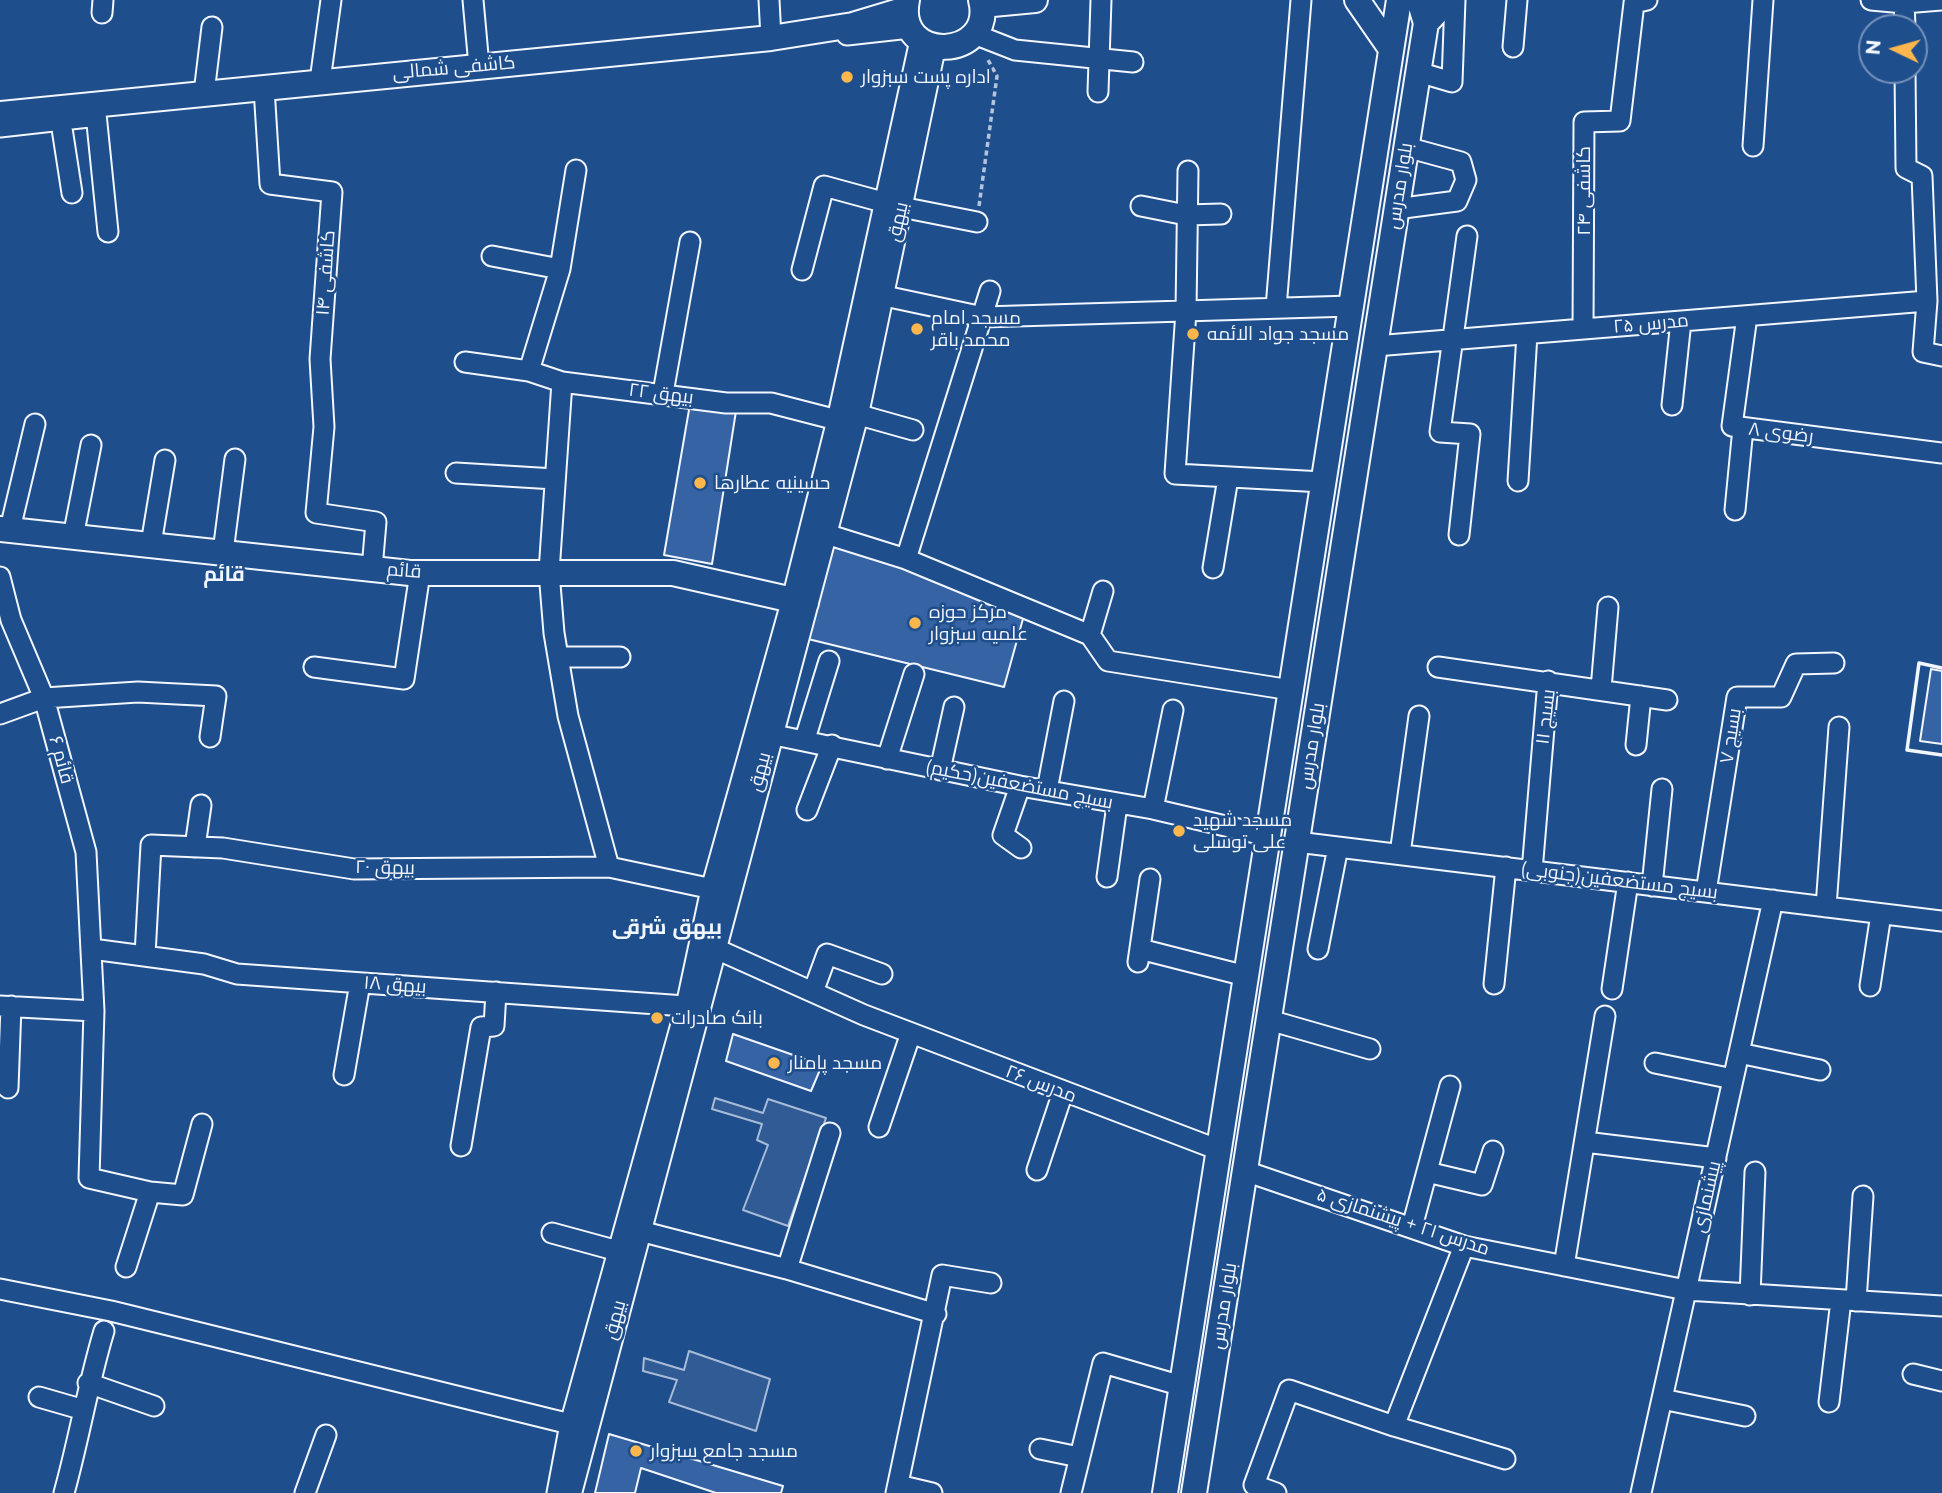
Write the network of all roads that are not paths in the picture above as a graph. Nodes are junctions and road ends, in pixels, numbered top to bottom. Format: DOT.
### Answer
graph roads {
  1 [pos="331,0"];
  2 [pos="473,0"];
  3 [pos="769,0"];
  4 [pos="1101,0"];
  5 [pos="1301,0"];
  6 [pos="1357,0"];
  7 [pos="1399,0"];
  8 [pos="1448,0"];
  9 [pos="1455,0"];
  10 [pos="1517,0"];
  11 [pos="1763,0"];
  12 [pos="1871,0"];
  13 [pos="1942,0"];
  14 [pos="1025,1"];
  15 [pos="1904,1"];
  16 [pos="1640,2"];
  17 [pos="982,3"];
  18 [pos="1422,12"];
  19 [pos="915,25"];
  20 [pos="212,27"];
  21 [pos="974,34"];
  22 [pos="771,38"];
  23 [pos="1513,47"];
  24 [pos="1391,49"];
  25 [pos="1101,61"];
  26 [pos="1133,62"];
  27 [pos="478,66"];
  28 [pos="1418,72"];
  29 [pos="320,81"];
  30 [pos="1905,84"];
  31 [pos="1098,92"];
  32 [pos="204,93"];
  33 [pos="265,94"];
  34 [pos="96,111"];
  35 [pos="0,114"];
  36 [pos="60,114"];
  37 [pos="0,127"];
  38 [pos="1754,146"];
  39 [pos="1406,147"];
  40 [pos="576,170"];
  41 [pos="1188,171"];
  42 [pos="1942,174"];
  43 [pos="1922,176"];
  44 [pos="72,193"];
  45 [pos="894,204"];
  46 [pos="1141,206"];
  47 [pos="1396,209"];
  48 [pos="1221,214"];
  49 [pos="1186,215"];
  50 [pos="977,222"];
  51 [pos="108,232"];
  52 [pos="1467,236"];
  53 [pos="690,242"];
  54 [pos="492,256"];
  55 [pos="559,269"];
  56 [pos="802,270"];
  57 [pos="990,292"];
  58 [pos="880,295"];
  59 [pos="1927,301"];
  60 [pos="1351,306"];
  61 [pos="1276,308"];
  62 [pos="1186,311"];
  63 [pos="1747,316"];
  64 [pos="983,317"];
  65 [pos="1681,321"];
  66 [pos="1583,329"];
  67 [pos="1527,334"];
  68 [pos="1453,340"];
  69 [pos="1375,346"];
  70 [pos="1942,356"];
  71 [pos="465,362"];
  72 [pos="529,371"];
  73 [pos="562,382"];
  74 [pos="663,393"];
  75 [pos="1672,405"];
  76 [pos="846,417"];
  77 [pos="35,424"];
  78 [pos="1744,428"];
  79 [pos="913,430"];
  80 [pos="91,445"];
  81 [pos="1942,453"];
  82 [pos="235,459"];
  83 [pos="165,460"];
  84 [pos="456,473"];
  85 [pos="1228,478"];
  86 [pos="555,479"];
  87 [pos="1518,481"];
  88 [pos="1323,482"];
  89 [pos="1735,510"];
  90 [pos="5,529"];
  91 [pos="823,533"];
  92 [pos="1459,535"];
  93 [pos="73,537"];
  94 [pos="151,544"];
  95 [pos="223,552"];
  96 [pos="906,559"];
  97 [pos="1213,568"];
  98 [pos="372,569"];
  99 [pos="549,572"];
  100 [pos="420,573"];
  101 [pos="0,577"];
  102 [pos="1103,591"];
  103 [pos="799,601"];
  104 [pos="1608,607"];
  105 [pos="6,621"];
  106 [pos="1301,621"];
  107 [pos="1331,625"];
  108 [pos="1090,635"];
  109 [pos="558,657"];
  110 [pos="620,657"];
  111 [pos="829,661"];
  112 [pos="1834,663"];
  113 [pos="314,667"];
  114 [pos="1438,667"];
  115 [pos="914,674"];
  116 [pos="1548,681"];
  117 [pos="1291,690"];
  118 [pos="1601,690"];
  119 [pos="1642,696"];
  120 [pos="44,698"];
  121 [pos="1667,700"];
  122 [pos="1064,701"];
  123 [pos="954,707"];
  124 [pos="1173,710"];
  125 [pos="0,714"];
  126 [pos="1419,716"];
  127 [pos="1839,727"];
  128 [pos="770,734"];
  129 [pos="210,737"];
  130 [pos="805,739"];
  131 [pos="832,745"];
  132 [pos="1636,745"];
  133 [pos="887,759"];
  134 [pos="940,770"];
  135 [pos="1020,786"];
  136 [pos="1662,789"];
  137 [pos="1047,790"];
  138 [pos="1120,804"];
  139 [pos="201,805"];
  140 [pos="1153,809"];
  141 [pos="807,810"];
  142 [pos="1268,836"];
  143 [pos="1297,842"];
  144 [pos="195,847"];
  145 [pos="1338,847"];
  146 [pos="1021,848"];
  147 [pos="1400,855"];
  148 [pos="609,867"];
  149 [pos="1506,867"];
  150 [pos="1532,871"];
  151 [pos="1107,877"];
  152 [pos="1150,879"];
  153 [pos="1628,883"];
  154 [pos="1652,886"];
  155 [pos="719,891"];
  156 [pos="1706,892"];
  157 [pos="1773,900"];
  158 [pos="1826,907"];
  159 [pos="1881,914"];
  160 [pos="1942,921"];
  161 [pos="714,948"];
  162 [pos="92,949"];
  163 [pos="1318,949"];
  164 [pos="145,955"];
  165 [pos="883,974"];
  166 [pos="1246,976"];
  167 [pos="360,983"];
  168 [pos="1494,984"];
  169 [pos="1870,986"];
  170 [pos="1612,989"];
  171 [pos="496,992"];
  172 [pos="813,992"];
  173 [pos="5,1006"];
  174 [pos="693,1006"];
  175 [pos="94,1011"];
  176 [pos="1605,1016"];
  177 [pos="1267,1031"];
  178 [pos="911,1033"];
  179 [pos="1236,1040"];
  180 [pos="1370,1049"];
  181 [pos="1739,1053"];
  182 [pos="1655,1063"];
  183 [pos="1820,1070"];
  184 [pos="344,1075"];
  185 [pos="1733,1079"];
  186 [pos="1450,1086"];
  187 [pos="8,1088"];
  188 [pos="1063,1092"];
  189 [pos="202,1124"];
  190 [pos="879,1127"];
  191 [pos="830,1133"];
  192 [pos="1585,1142"];
  193 [pos="461,1146"];
  194 [pos="1219,1150"];
  195 [pos="1493,1151"];
  196 [pos="1716,1158"];
  197 [pos="1037,1170"];
  198 [pos="1245,1171"];
  199 [pos="1427,1172"];
  200 [pos="1755,1172"];
  201 [pos="150,1192"];
  202 [pos="1863,1196"];
  203 [pos="1412,1227"];
  204 [pos="552,1233"];
  205 [pos="630,1246"];
  206 [pos="1464,1246"];
  207 [pos="1564,1266"];
  208 [pos="126,1267"];
  209 [pos="787,1269"];
  210 [pos="991,1283"];
  211 [pos="0,1289"];
  212 [pos="1686,1290"];
  213 [pos="1750,1295"];
  214 [pos="1849,1300"];
  215 [pos="1942,1306"];
  216 [pos="936,1314"];
  217 [pos="104,1331"];
  218 [pos="1913,1374"];
  219 [pos="1942,1381"];
  220 [pos="88,1383"];
  221 [pos="1182,1386"];
  222 [pos="39,1396"];
  223 [pos="1662,1399"];
  224 [pos="1829,1402"];
  225 [pos="155,1406"];
  226 [pos="83,1410"];
  227 [pos="1745,1416"];
  228 [pos="570,1424"];
  229 [pos="1394,1426"];
  230 [pos="326,1434"];
  231 [pos="1040,1449"];
  232 [pos="1079,1457"];
  233 [pos="1505,1459"];
  234 [pos="897,1489"];
  235 [pos="1254,1489"];
  236 [pos="64,1493"];
  237 [pos="305,1493"];
  238 [pos="557,1493"];
  239 [pos="569,1493"];
  240 [pos="932,1493"];
  241 [pos="1071,1493"];
  242 [pos="1165,1493"];
  243 [pos="1194,1493"];
  244 [pos="1276,1493"];
  245 [pos="1641,1493"];
  1 -- 29 [label="street"];
  2 -- 27 [label="street"];
  3 -- 22 [label="street"];
  4 -- 25 [label="street"];
  5 -- 61 [label="street"];
  6 -- 24 [label="main road"];
  7 -- 24 [label="main road, بلوار مدرس"];
  8 -- 18 [label="main road"];
  9 -- 28 [label="street"];
  10 -- 23 [label="street"];
  11 -- 38 [label="street"];
  12 -- 15 [label="street"];
  13 -- 15 [label="street"];
  14 -- 17 [label="main road"];
  16 -- 66 [label="street, کاشفی ۲۴"];
  17 -- 21 [label="main road"];
  18 -- 28 [label="main road, بلوار مدرس"];
  19 -- 21 [label="main road, کاشفی شمالی"];
  19 -- 22 [label="main road, کاشفی شمالی"];
  19 -- 33 [label="street"];
  19 -- 45 [label="main road, بیهق"];
  20 -- 32 [label="street"];
  21 -- 25 [label="street"];
  22 -- 27 [label="main road, کاشفی شمالی"];
  24 -- 60 [label="main road, بلوار مدرس"];
  25 -- 26 [label="street"];
  25 -- 31 [label="street"];
  27 -- 29 [label="main road, کاشفی شمالی"];
  28 -- 39 [label="main road, بلوار مدرس"];
  29 -- 33 [label="main road, کاشفی شمالی"];
  30 -- 43 [label="street"];
  32 -- 33 [label="main road, کاشفی شمالی"];
  32 -- 34 [label="main road, کاشفی شمالی"];
  33 -- 34 [label="street"];
  33 -- 98 [label="street, کاشفی ۱۴"];
  34 -- 36 [label="main road, کاشفی شمالی"];
  34 -- 51 [label="street"];
  35 -- 36 [label="main road, کاشفی شمالی"];
  36 -- 37 [label="street"];
  36 -- 44 [label="street"];
  39 -- 47 [label="main road, بلوار مدرس"];
  39 -- 47 [label="street"];
  40 -- 55 [label="street"];
  41 -- 49 [label="street"];
  42 -- 43 [label="street"];
  43 -- 59 [label="street"];
  45 -- 50 [label="street"];
  45 -- 56 [label="street"];
  45 -- 58 [label="main road, بیهق"];
  45 -- 76 [label="street"];
  46 -- 49 [label="street"];
  47 -- 69 [label="main road, بلوار مدرس"];
  48 -- 49 [label="street"];
  49 -- 62 [label="street"];
  52 -- 68 [label="street"];
  53 -- 74 [label="street"];
  54 -- 55 [label="street"];
  55 -- 72 [label="street"];
  57 -- 64 [label="street"];
  58 -- 64 [label="street"];
  58 -- 76 [label="main road, بیهق"];
  59 -- 63 [label="street, مدرس ۲۵"];
  59 -- 70 [label="street"];
  60 -- 61 [label="street"];
  60 -- 88 [label="main road, بلوار مدرس"];
  61 -- 62 [label="street"];
  62 -- 64 [label="street"];
  62 -- 85 [label="street"];
  63 -- 65 [label="street, مدرس ۲۵"];
  63 -- 78 [label="street, رضوی ۸"];
  64 -- 96 [label="street"];
  65 -- 66 [label="street, مدرس ۲۵"];
  65 -- 75 [label="street"];
  66 -- 67 [label="street, مدرس ۲۵"];
  67 -- 68 [label="street, مدرس ۲۵"];
  67 -- 87 [label="street"];
  68 -- 69 [label="street, مدرس ۲۵"];
  68 -- 92 [label="street"];
  69 -- 107 [label="main road, بلوار مدرس"];
  71 -- 72 [label="street, بیهق ۲۲"];
  72 -- 73 [label="street, بیهق ۲۲"];
  73 -- 74 [label="street, بیهق ۲۲"];
  73 -- 86 [label="street"];
  74 -- 76 [label="street, بیهق ۲۲"];
  76 -- 79 [label="street, بیهق ۲۲"];
  76 -- 91 [label="main road, بیهق"];
  76 -- 103 [label="street"];
  77 -- 90 [label="street"];
  78 -- 81 [label="street, رضوی ۸"];
  78 -- 89 [label="street"];
  80 -- 93 [label="street"];
  82 -- 95 [label="street"];
  83 -- 94 [label="street"];
  84 -- 86 [label="street"];
  85 -- 88 [label="street"];
  85 -- 97 [label="street"];
  86 -- 99 [label="street"];
  88 -- 106 [label="main road, بلوار مدرس"];
  90 -- 93 [label="main road, قائم"];
  91 -- 96 [label="street"];
  91 -- 103 [label="main road, بیهق"];
  93 -- 94 [label="main road, قائم"];
  94 -- 95 [label="main road, قائم"];
  95 -- 98 [label="main road, قائم"];
  96 -- 108 [label="street"];
  98 -- 100 [label="main road, قائم"];
  99 -- 100 [label="main road, قائم"];
  99 -- 103 [label="main road, قائم"];
  99 -- 109 [label="street"];
  100 -- 113 [label="street"];
  101 -- 105 [label="street, قائم ۶"];
  102 -- 108 [label="street"];
  103 -- 128 [label="main road, بیهق"];
  103 -- 155 [label="street"];
  104 -- 118 [label="street"];
  105 -- 120 [label="street, قائم ۶"];
  106 -- 107 [label="main road"];
  106 -- 117 [label="main road, بلوار مدرس"];
  107 -- 143 [label="main road, بلوار مدرس"];
  108 -- 117 [label="street"];
  109 -- 110 [label="street"];
  109 -- 148 [label="street"];
  111 -- 130 [label="street"];
  112 -- 156 [label="street, بسیج ۷"];
  114 -- 116 [label="street"];
  115 -- 133 [label="street"];
  116 -- 118 [label="street, بسیج ۱۱"];
  116 -- 150 [label="street, بسیج ۱۱"];
  117 -- 142 [label="main road, بلوار مدرس"];
  118 -- 119 [label="street, بسیج ۱۱"];
  119 -- 121 [label="street, بسیج ۱۱"];
  119 -- 132 [label="street"];
  120 -- 125 [label="street"];
  120 -- 129 [label="street"];
  120 -- 162 [label="street, قائم ۶"];
  122 -- 137 [label="street"];
  123 -- 134 [label="street"];
  124 -- 140 [label="street"];
  126 -- 147 [label="street"];
  127 -- 158 [label="street"];
  128 -- 130 [label="street, بسیج مستضعفین(حکیم)"];
  128 -- 155 [label="main road, بیهق"];
  130 -- 131 [label="street, بسیج مستضعفین(حکیم)"];
  131 -- 133 [label="street, بسیج مستضعفین(حکیم)"];
  131 -- 141 [label="street"];
  133 -- 134 [label="street, بسیج مستضعفین(حکیم)"];
  134 -- 135 [label="street, بسیج مستضعفین(حکیم)"];
  135 -- 137 [label="street, بسیج مستضعفین(حکیم)"];
  135 -- 146 [label="street"];
  136 -- 154 [label="street"];
  137 -- 138 [label="street, بسیج مستضعفین(حکیم)"];
  138 -- 140 [label="street, بسیج مستضعفین(حکیم)"];
  138 -- 151 [label="street"];
  139 -- 144 [label="street"];
  140 -- 142 [label="street, بسیج مستضعفین(حکیم)"];
  142 -- 166 [label="main road, بلوار مدرس"];
  143 -- 145 [label="street, بسیج مستضعفین(جنوبی)"];
  143 -- 177 [label="main road, بلوار مدرس"];
  144 -- 148 [label="street, بیهق ۲۰"];
  144 -- 164 [label="street, بیهق ۲۰"];
  145 -- 147 [label="street, بسیج مستضعفین(جنوبی)"];
  145 -- 163 [label="street"];
  147 -- 149 [label="street, بسیج مستضعفین(جنوبی)"];
  148 -- 155 [label="street, بیهق ۲۰"];
  149 -- 150 [label="street, بسیج مستضعفین(جنوبی)"];
  149 -- 168 [label="street"];
  150 -- 153 [label="street, بسیج مستضعفین(جنوبی)"];
  152 -- 166 [label="street"];
  153 -- 154 [label="street, بسیج مستضعفین(جنوبی)"];
  153 -- 170 [label="street"];
  154 -- 156 [label="street, بسیج مستضعفین(جنوبی)"];
  155 -- 161 [label="main road, بیهق"];
  155 -- 174 [label="street"];
  156 -- 157 [label="street, بسیج مستضعفین(جنوبی)"];
  157 -- 158 [label="street, بسیج مستضعفین(جنوبی)"];
  157 -- 181 [label="street, پیشنمازی"];
  158 -- 159 [label="street, بسیج مستضعفین(جنوبی)"];
  159 -- 160 [label="street, بسیج مستضعفین(جنوبی)"];
  159 -- 169 [label="street"];
  161 -- 172 [label="street, مدرس ۲۶"];
  161 -- 174 [label="main road, بیهق"];
  162 -- 164 [label="street, بیهق ۱۸"];
  162 -- 175 [label="street, قائم ۶"];
  164 -- 167 [label="street, بیهق ۱۸"];
  165 -- 172 [label="street"];
  166 -- 179 [label="main road, بلوار مدرس"];
  167 -- 171 [label="street, بیهق ۱۸"];
  167 -- 184 [label="street"];
  171 -- 174 [label="street, بیهق ۱۸"];
  171 -- 193 [label="street"];
  172 -- 178 [label="street, مدرس ۲۶"];
  173 -- 175 [label="street"];
  173 -- 187 [label="street"];
  174 -- 205 [label="main road, بیهق"];
  175 -- 201 [label="street, قائم ۶"];
  176 -- 192 [label="street"];
  177 -- 179 [label="main road"];
  177 -- 180 [label="street"];
  177 -- 198 [label="main road, بلوار مدرس"];
  178 -- 188 [label="street, مدرس ۲۶"];
  178 -- 190 [label="street"];
  179 -- 194 [label="main road, بلوار مدرس"];
  181 -- 183 [label="street"];
  181 -- 185 [label="street, پیشنمازی"];
  182 -- 185 [label="street"];
  185 -- 196 [label="street, پیشنمازی"];
  186 -- 199 [label="street"];
  188 -- 194 [label="street, مدرس ۲۶"];
  188 -- 197 [label="street"];
  189 -- 201 [label="street"];
  191 -- 209 [label="street"];
  192 -- 196 [label="street"];
  192 -- 207 [label="street"];
  194 -- 221 [label="main road, بلوار مدرس"];
  195 -- 199 [label="street"];
  196 -- 212 [label="street, پیشنمازی"];
  198 -- 203 [label="street, مدرس ۲۱ + پیشنمازی ۵"];
  198 -- 243 [label="main road, بلوار مدرس"];
  199 -- 203 [label="street"];
  200 -- 213 [label="street"];
  201 -- 208 [label="street"];
  202 -- 214 [label="street"];
  203 -- 206 [label="street, مدرس ۲۱ + پیشنمازی ۵"];
  204 -- 205 [label="street"];
  205 -- 209 [label="street"];
  205 -- 228 [label="street"];
  205 -- 239 [label="main road, بیهق"];
  206 -- 207 [label="street, مدرس ۲۱ + پیشنمازی ۵"];
  206 -- 229 [label="street"];
  207 -- 212 [label="street, مدرس ۲۱ + پیشنمازی ۵"];
  209 -- 216 [label="street"];
  210 -- 216 [label="street"];
  211 -- 228 [label="street"];
  212 -- 213 [label="street, مدرس ۲۱ + پیشنمازی ۵"];
  212 -- 223 [label="street, پیشنمازی"];
  213 -- 214 [label="street, مدرس ۲۱ + پیشنمازی ۵"];
  214 -- 215 [label="street, مدرس ۲۱ + پیشنمازی ۵"];
  214 -- 224 [label="street"];
  216 -- 234 [label="street"];
  217 -- 220 [label="street"];
  218 -- 219 [label="street"];
  220 -- 225 [label="street"];
  220 -- 226 [label="street"];
  221 -- 232 [label="street"];
  221 -- 242 [label="main road, بلوار مدرس"];
  222 -- 226 [label="street"];
  223 -- 227 [label="street"];
  223 -- 245 [label="street, پیشنمازی"];
  226 -- 236 [label="street"];
  228 -- 238 [label="street"];
  229 -- 233 [label="street"];
  229 -- 235 [label="street"];
  230 -- 237 [label="street"];
  231 -- 232 [label="street"];
  232 -- 241 [label="street"];
  234 -- 240 [label="street"];
  235 -- 244 [label="street"];
}
